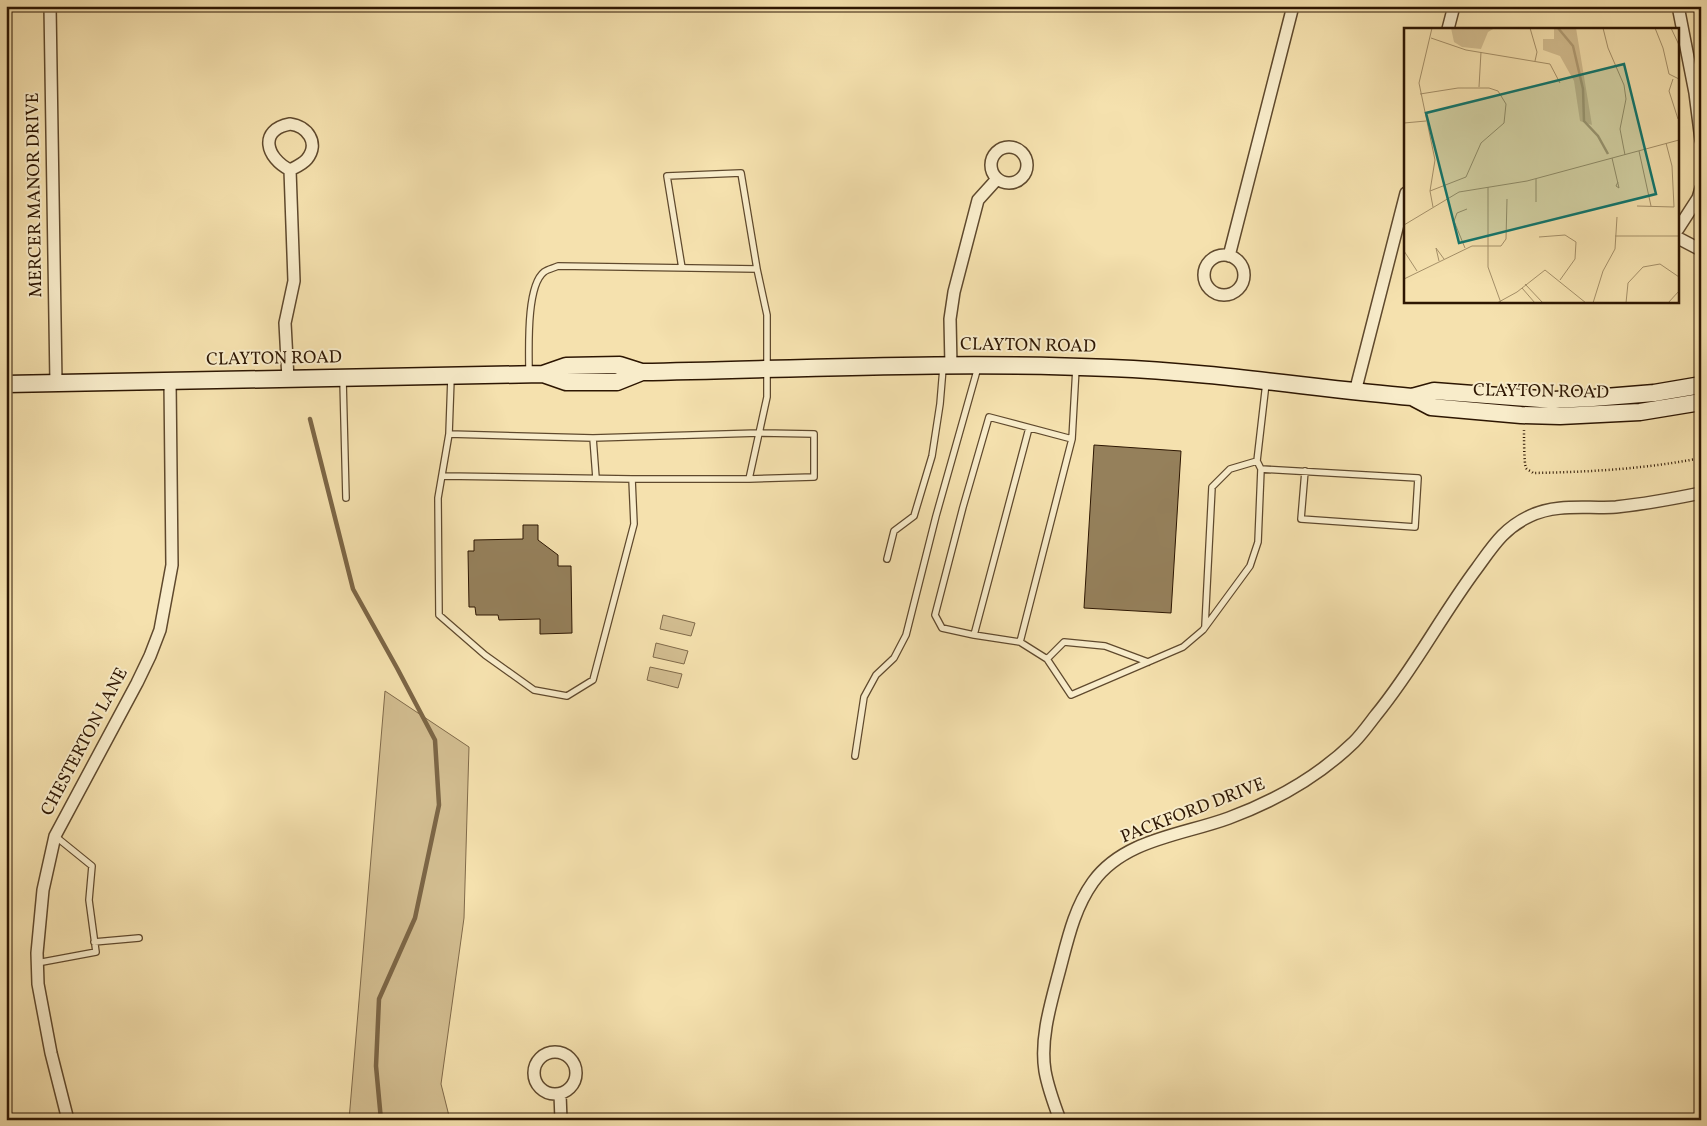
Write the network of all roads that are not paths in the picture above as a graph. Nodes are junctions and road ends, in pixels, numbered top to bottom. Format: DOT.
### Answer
graph roads {
  1 [pos="50,6"];
  2 [pos="1293,6"];
  3 [pos="1454,6"];
  4 [pos="1678,6"];
  5 [pos="1448,28"];
  6 [pos="1701,140"];
  7 [pos="290,170"];
  8 [pos="997,178"];
  9 [pos="1701,188"];
  10 [pos="1404,201"];
  11 [pos="1698,207"];
  12 [pos="1680,226"];
  13 [pos="1680,239"];
  14 [pos="1701,250"];
  15 [pos="1229,256"];
  16 [pos="682,268"];
  17 [pos="757,269"];
  18 [pos="978,365"];
  19 [pos="947,366"];
  20 [pos="1076,366"];
  21 [pos="766,370"];
  22 [pos="536,374"];
  23 [pos="452,376"];
  24 [pos="288,378"];
  25 [pos="343,378"];
  26 [pos="170,381"];
  27 [pos="1266,381"];
  28 [pos="56,383"];
  29 [pos="6,384"];
  30 [pos="1701,385"];
  31 [pos="1355,392"];
  32 [pos="1412,397"];
  33 [pos="1701,402"];
  34 [pos="1029,428"];
  35 [pos="759,433"];
  36 [pos="449,434"];
  37 [pos="593,438"];
  38 [pos="1072,439"];
  39 [pos="1257,461"];
  40 [pos="1261,469"];
  41 [pos="1305,472"];
  42 [pos="443,476"];
  43 [pos="596,478"];
  44 [pos="632,479"];
  45 [pos="749,479"];
  46 [pos="1701,493"];
  47 [pos="346,498"];
  48 [pos="887,559"];
  49 [pos="1205,626"];
  50 [pos="974,636"];
  51 [pos="1020,642"];
  52 [pos="1047,659"];
  53 [pos="1148,662"];
  54 [pos="855,756"];
  55 [pos="55,836"];
  56 [pos="139,938"];
  57 [pos="94,942"];
  58 [pos="37,963"];
  59 [pos="560,1094"];
  60 [pos="68,1120"];
  61 [pos="561,1120"];
  62 [pos="1060,1120"];
  1 -- 28 [label="street, MERCER MANOR DRIVE"];
  2 -- 15 [label="street"];
  3 -- 5 [label="street"];
  4 -- 6 [label="street"];
  7 -- 24 [label="street"];
  8 -- 19 [label="street"];
  9 -- 11 [label="street"];
  10 -- 31 [label="street"];
  11 -- 12 [label="street"];
  13 -- 14 [label="street"];
  16 -- 17 [label="lane"];
  16 -- 17 [label="lane"];
  16 -- 22 [label="lane"];
  17 -- 21 [label="lane"];
  18 -- 19 [label="main road, CLAYTON ROAD"];
  18 -- 20 [label="main road, CLAYTON ROAD"];
  18 -- 54 [label="lane"];
  19 -- 21 [label="main road, CLAYTON ROAD"];
  19 -- 48 [label="lane"];
  20 -- 27 [label="main road, CLAYTON ROAD"];
  20 -- 38 [label="lane"];
  21 -- 22 [label="main road, CLAYTON ROAD"];
  21 -- 35 [label="lane"];
  22 -- 23 [label="main road, CLAYTON ROAD"];
  23 -- 25 [label="main road, CLAYTON ROAD"];
  23 -- 36 [label="lane"];
  24 -- 25 [label="main road, CLAYTON ROAD"];
  24 -- 26 [label="main road, CLAYTON ROAD"];
  25 -- 47 [label="lane"];
  26 -- 28 [label="main road, CLAYTON ROAD"];
  26 -- 55 [label="street, CHESTERTON LANE"];
  27 -- 31 [label="main road, CLAYTON ROAD"];
  27 -- 39 [label="lane"];
  28 -- 29 [label="main road, CLAYTON ROAD"];
  30 -- 32 [label="main road, CLAYTON ROAD"];
  31 -- 32 [label="main road, CLAYTON ROAD"];
  32 -- 33 [label="main road, CLAYTON ROAD"];
  34 -- 38 [label="lane"];
  34 -- 50 [label="lane"];
  34 -- 50 [label="lane"];
  35 -- 37 [label="lane"];
  35 -- 45 [label="lane"];
  35 -- 45 [label="lane"];
  36 -- 37 [label="lane"];
  36 -- 42 [label="lane"];
  37 -- 43 [label="lane"];
  38 -- 51 [label="lane"];
  39 -- 40 [label="lane"];
  39 -- 49 [label="lane"];
  40 -- 41 [label="lane"];
  40 -- 49 [label="lane"];
  41 -- 41 [label="lane"];
  42 -- 43 [label="lane"];
  42 -- 44 [label="lane"];
  43 -- 44 [label="lane"];
  44 -- 45 [label="lane"];
  46 -- 62 [label="street, PACKFORD DRIVE"];
  49 -- 53 [label="lane"];
  50 -- 51 [label="lane"];
  51 -- 52 [label="lane"];
  52 -- 53 [label="lane"];
  52 -- 53 [label="lane"];
  55 -- 57 [label="lane"];
  55 -- 58 [label="street, CHESTERTON LANE"];
  56 -- 57 [label="lane"];
  57 -- 58 [label="lane"];
  58 -- 60 [label="street, CHESTERTON LANE"];
  59 -- 61 [label="street"];
}
